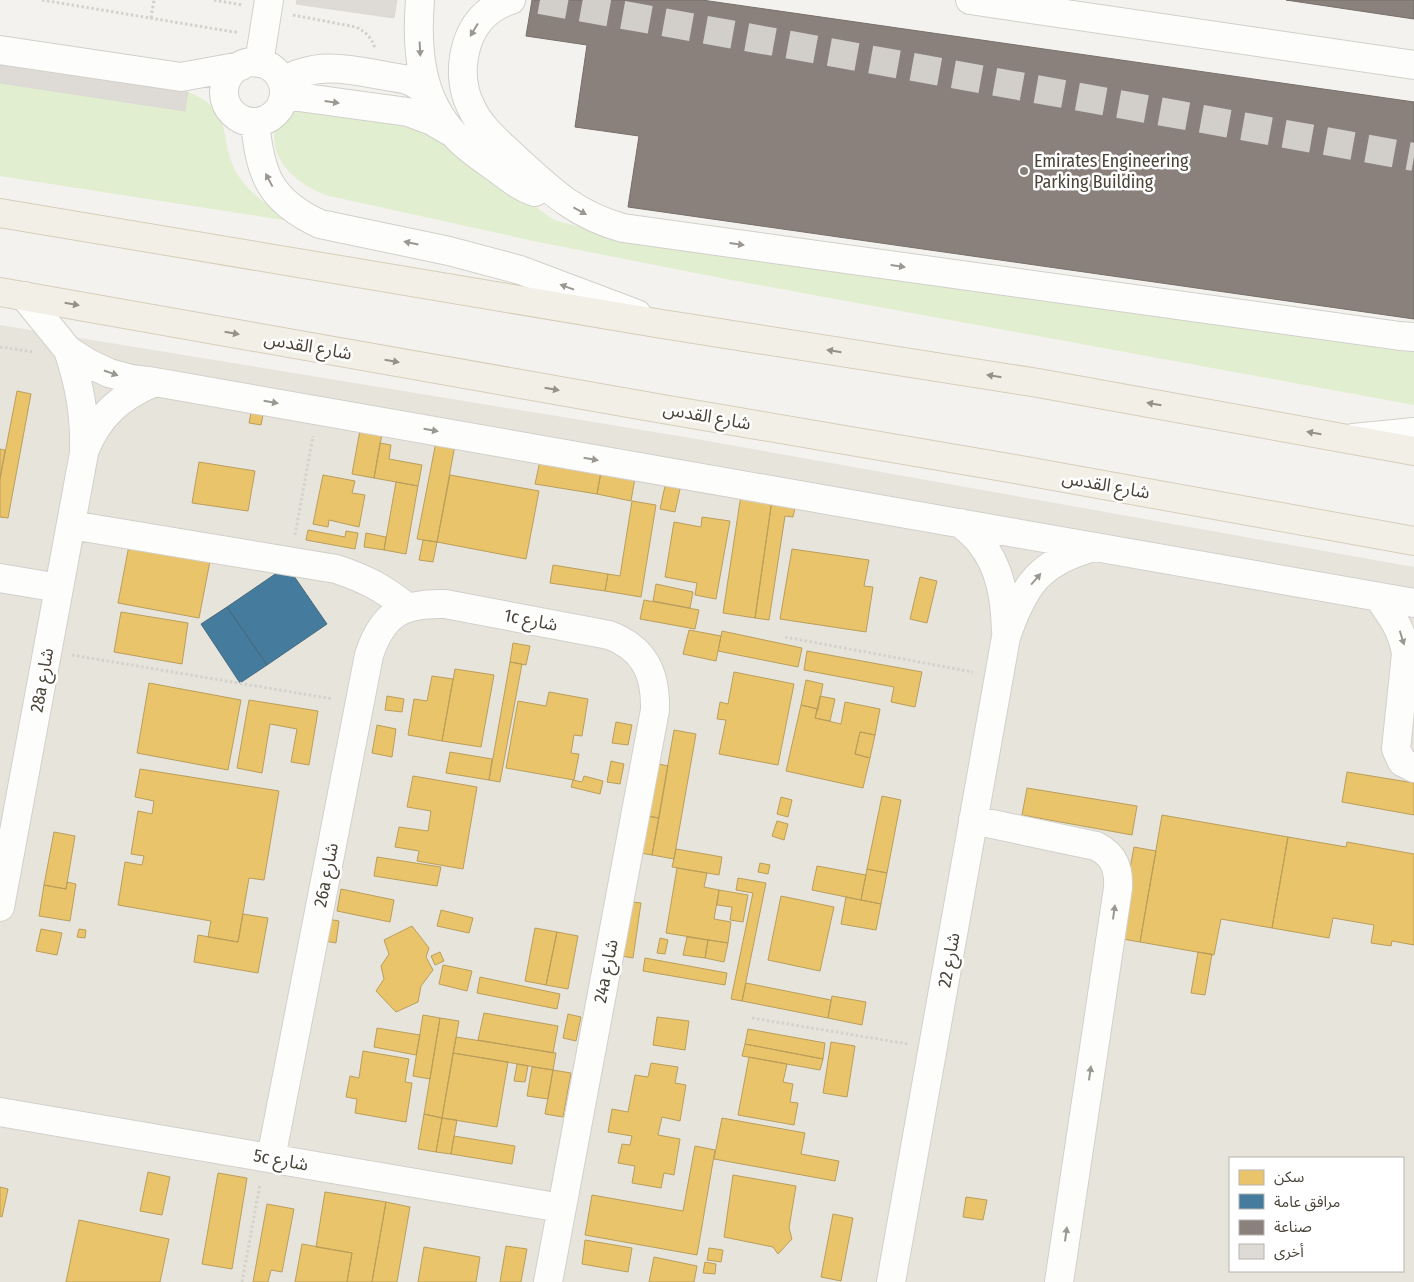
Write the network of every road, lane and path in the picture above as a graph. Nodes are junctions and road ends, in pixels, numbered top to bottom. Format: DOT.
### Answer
graph roads {
  1 [pos="42,0"];
  2 [pos="154,0"];
  3 [pos="214,0"];
  4 [pos="420,0"];
  5 [pos="511,0"];
  6 [pos="970,0"];
  7 [pos="268,5"];
  8 [pos="151,18"];
  9 [pos="242,29"];
  10 [pos="0,50"];
  11 [pos="250,64"];
  12 [pos="1414,65"];
  13 [pos="385,76"];
  14 [pos="181,77"];
  15 [pos="283,88"];
  16 [pos="428,92"];
  17 [pos="231,112"];
  18 [pos="255,122"];
  19 [pos="455,136"];
  20 [pos="555,194"];
  21 [pos="0,213"];
  22 [pos="12,294"];
  23 [pos="662,324"];
  24 [pos="1414,337"];
  25 [pos="68,350"];
  26 [pos="155,382"];
  27 [pos="317,410"];
  28 [pos="1414,432"];
  29 [pos="1346,439"];
  30 [pos="1414,451"];
  31 [pos="84,453"];
  32 [pos="960,523"];
  33 [pos="70,525"];
  34 [pos="1414,541"];
  35 [pos="1094,547"];
  36 [pos="291,562"];
  37 [pos="0,578"];
  38 [pos="59,588"];
  39 [pos="1378,597"];
  40 [pos="1414,603"];
  41 [pos="407,607"];
  42 [pos="785,637"];
  43 [pos="1006,637"];
  44 [pos="47,651"];
  45 [pos="645,661"];
  46 [pos="999,676"];
  47 [pos="359,704"];
  48 [pos="1407,711"];
  49 [pos="1414,768"];
  50 [pos="973,820"];
  51 [pos="0,907"];
  52 [pos="752,1018"];
  53 [pos="933,1048"];
  54 [pos="0,1112"];
  55 [pos="268,1158"];
  56 [pos="561,1208"];
  57 [pos="242,1282"];
  58 [pos="548,1282"];
  59 [pos="891,1282"];
  60 [pos="1059,1282"];
  1 -- 8 [label="path"];
  2 -- 8 [label="path"];
  3 -- 7 [label="path"];
  4 -- 16 [label="street, one-way"];
  5 -- 20 [label="street, one-way"];
  6 -- 12 [label="street"];
  7 -- 11 [label="street"];
  7 -- 13 [label="path"];
  8 -- 9 [label="path"];
  10 -- 14 [label="street"];
  11 -- 14 [label="street"];
  11 -- 15 [label="street"];
  11 -- 17 [label="street"];
  13 -- 15 [label="street"];
  13 -- 16 [label="street"];
  14 -- 17 [label="street"];
  15 -- 18 [label="street"];
  15 -- 19 [label="street, one-way"];
  16 -- 19 [label="street"];
  17 -- 18 [label="street"];
  23 -- 18 [label="street, one-way"];
  19 -- 20 [label="street"];
  20 -- 24 [label="street, one-way"];
  21 -- 23 [label="main road"];
  22 -- 25 [label="street"];
  22 -- 34 [label="main road, شارع القدس, one-way"];
  29 -- 23 [label="main road, one-way"];
  25 -- 26 [label="street, one-way"];
  25 -- 31 [label="street, 28a شارع"];
  26 -- 27 [label="street, one-way"];
  26 -- 31 [label="street, 28a شارع"];
  27 -- 32 [label="street, one-way"];
  27 -- 36 [label="path"];
  28 -- 29 [label="street"];
  29 -- 30 [label="main road"];
  31 -- 33 [label="street, 28a شارع"];
  32 -- 35 [label="street"];
  32 -- 43 [label="street, شارع 22"];
  33 -- 36 [label="street"];
  33 -- 38 [label="street, 28a شارع"];
  35 -- 39 [label="street"];
  43 -- 35 [label="street, شارع 22, one-way"];
  36 -- 41 [label="street"];
  37 -- 38 [label="street"];
  38 -- 44 [label="street, 28a شارع"];
  39 -- 40 [label="street"];
  39 -- 48 [label="street, one-way"];
  41 -- 45 [label="street, 1c شارع"];
  41 -- 47 [label="street, 26a شارع"];
  42 -- 46 [label="path"];
  43 -- 46 [label="street, شارع 22"];
  44 -- 47 [label="path"];
  44 -- 51 [label="street, 28a شارع"];
  45 -- 56 [label="street, 24a شارع"];
  46 -- 50 [label="street, شارع 22"];
  47 -- 55 [label="street, 26a شارع"];
  48 -- 49 [label="street"];
  50 -- 53 [label="street, شارع 22"];
  60 -- 50 [label="street, one-way"];
  52 -- 53 [label="path"];
  53 -- 59 [label="street, شارع 22"];
  54 -- 55 [label="street, 5c شارع"];
  55 -- 56 [label="street, 5c شارع"];
  55 -- 57 [label="path"];
  56 -- 58 [label="street, 24a شارع"];
}
